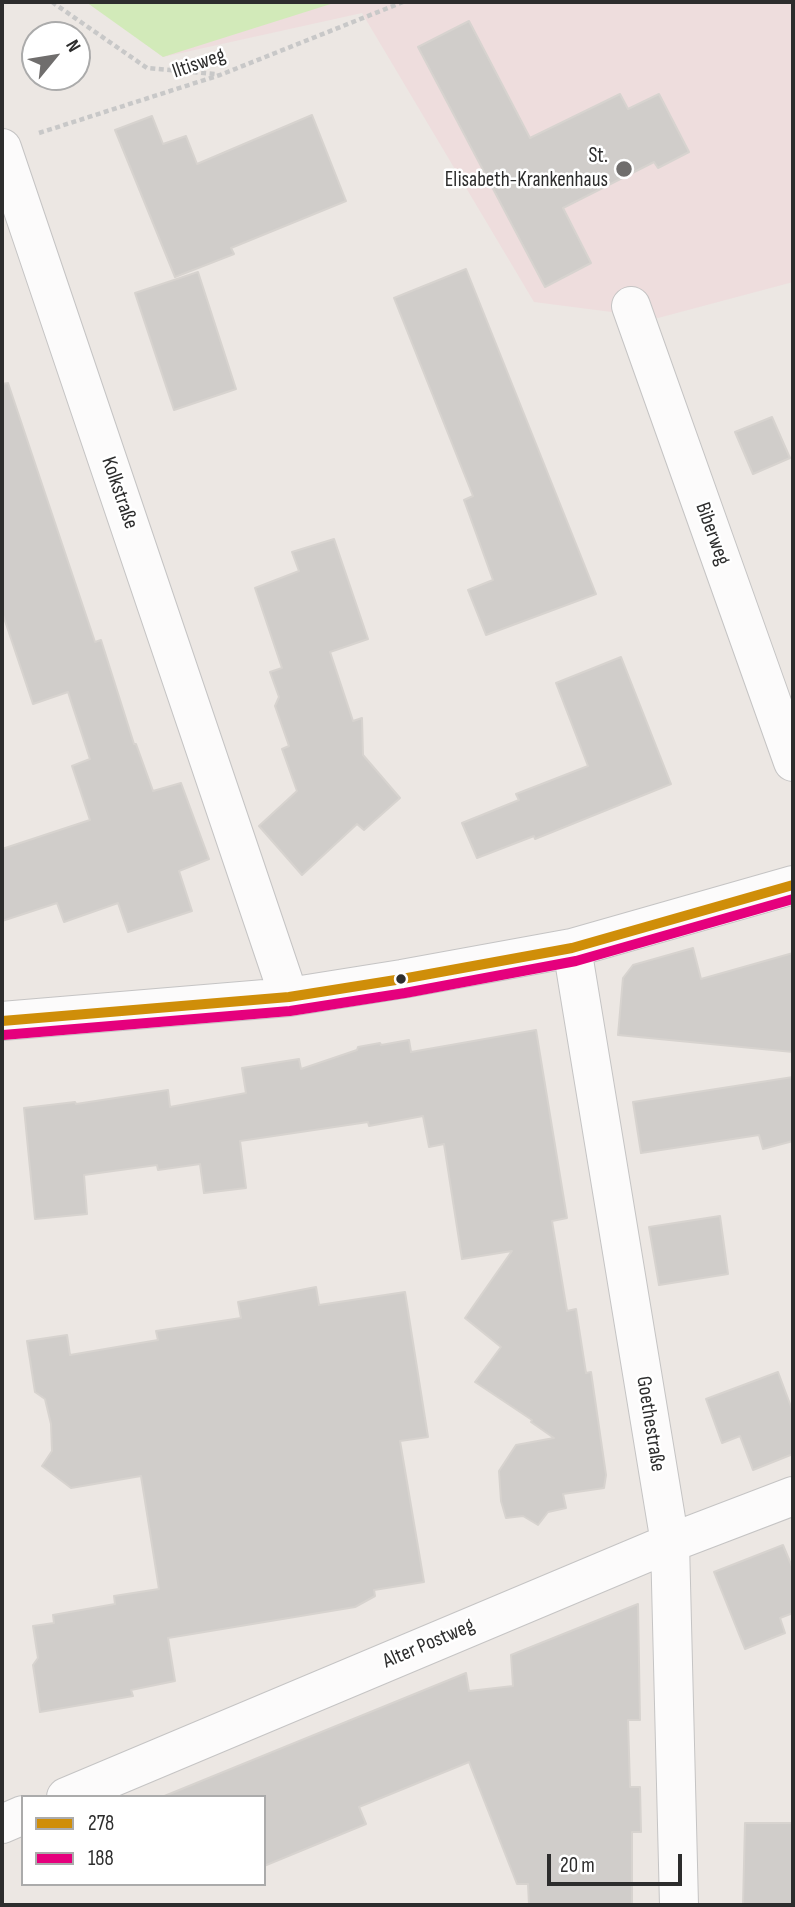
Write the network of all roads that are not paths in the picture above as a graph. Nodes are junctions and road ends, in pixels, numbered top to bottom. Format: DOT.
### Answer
graph roads {
  1 [pos="15,143"];
  2 [pos="631,306"];
  3 [pos="793,762"];
  4 [pos="793,886"];
  5 [pos="572,948"];
  6 [pos="289,997"];
  7 [pos="2,1021"];
  8 [pos="793,1496"];
  9 [pos="670,1543"];
  10 [pos="71,1795"];
  11 [pos="21,1816"];
  12 [pos="2,1824"];
  13 [pos="678,1905"];
  1 -- 6 [label="street, Kolkstraße"];
  2 -- 3 [label="street, Biberweg"];
  4 -- 5 [label="street"];
  5 -- 6 [label="street"];
  5 -- 9 [label="street, Goethestraße"];
  6 -- 7 [label="street"];
  8 -- 9 [label="street, Alter Postweg"];
  9 -- 10 [label="street, Alter Postweg"];
  9 -- 13 [label="street, Goethestraße"];
  11 -- 12 [label="street"];
}
